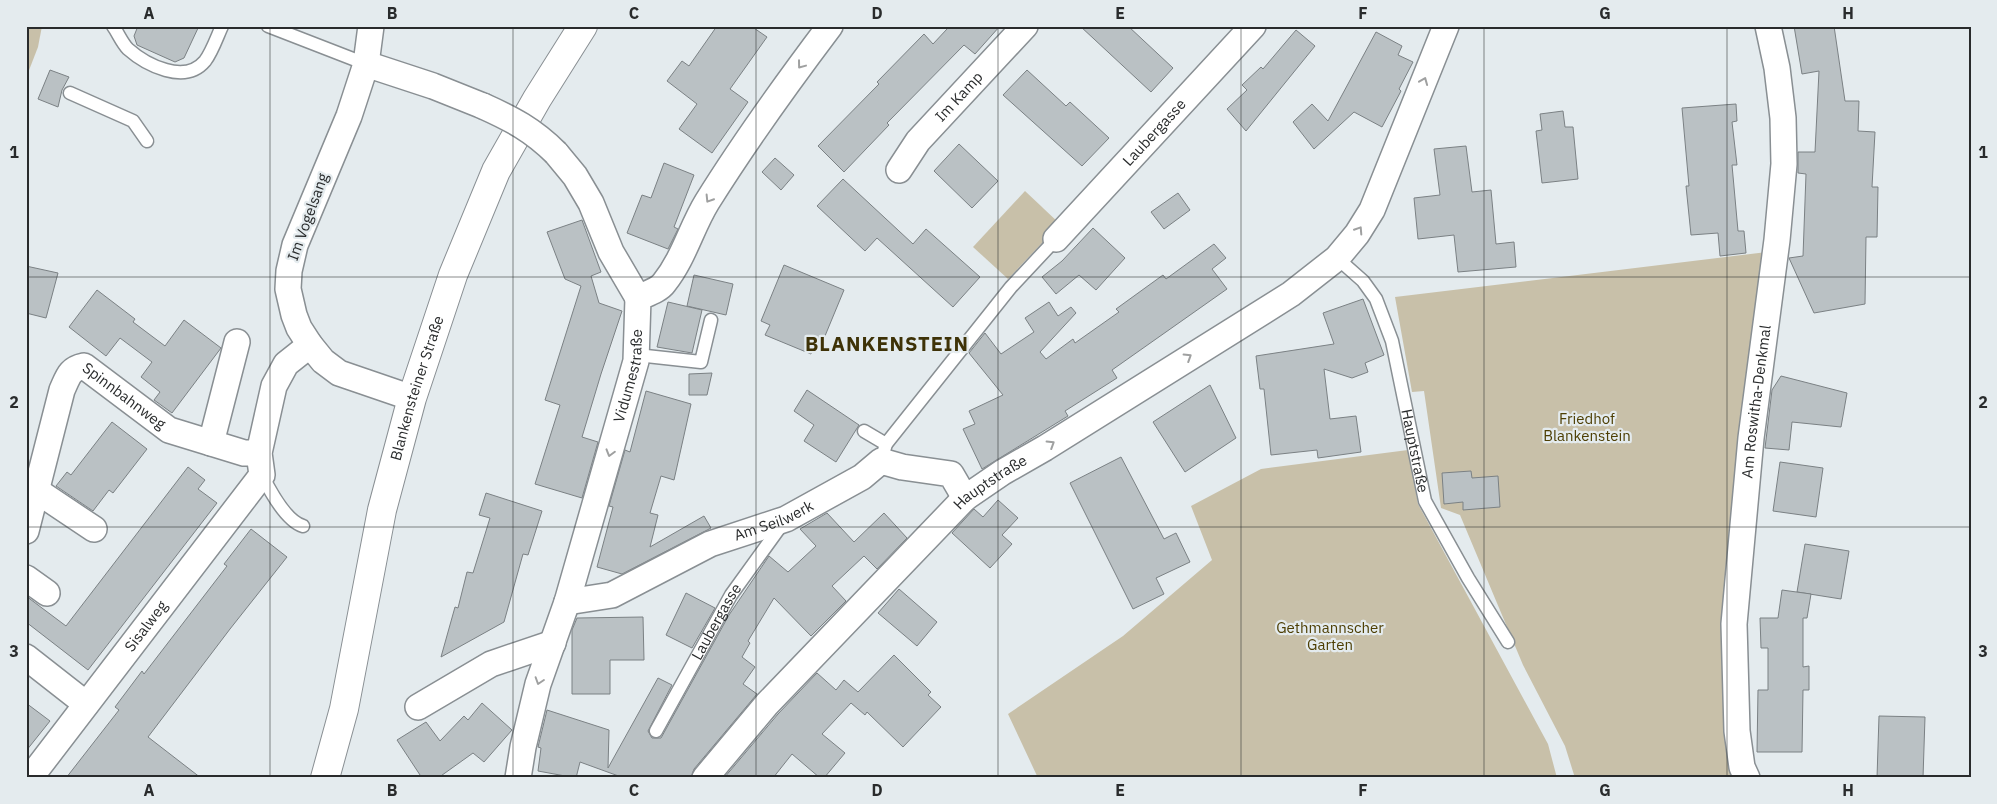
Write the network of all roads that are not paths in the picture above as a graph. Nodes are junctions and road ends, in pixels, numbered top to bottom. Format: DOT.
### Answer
graph roads {
  1 [pos="113,26"];
  2 [pos="222,26"];
  3 [pos="268,26"];
  4 [pos="371,26"];
  5 [pos="583,26"];
  6 [pos="830,26"];
  7 [pos="1025,26"];
  8 [pos="1254,26"];
  9 [pos="1768,26"];
  10 [pos="1440,33"];
  11 [pos="366,64"];
  12 [pos="70,92"];
  13 [pos="147,141"];
  14 [pos="899,170"];
  15 [pos="1056,239"];
  16 [pos="1337,258"];
  17 [pos="638,298"];
  18 [pos="711,320"];
  19 [pos="237,342"];
  20 [pos="310,345"];
  21 [pos="637,355"];
  22 [pos="412,398"];
  23 [pos="864,431"];
  24 [pos="211,443"];
  25 [pos="883,453"];
  26 [pos="261,464"];
  27 [pos="37,491"];
  28 [pos="965,498"];
  29 [pos="786,519"];
  30 [pos="303,526"];
  31 [pos="94,530"];
  32 [pos="26,531"];
  33 [pos="26,578"];
  34 [pos="47,593"];
  35 [pos="567,602"];
  36 [pos="1508,642"];
  37 [pos="553,643"];
  38 [pos="26,657"];
  39 [pos="86,704"];
  40 [pos="418,707"];
  41 [pos="656,731"];
  42 [pos="30,778"];
  43 [pos="325,778"];
  44 [pos="518,778"];
  45 [pos="705,778"];
  46 [pos="1747,778"];
  1 -- 2 [label="lane"];
  3 -- 11 [label="lane"];
  4 -- 11 [label="street, Im Vogelsang"];
  5 -- 22 [label="main road, Blankensteiner Straße"];
  6 -- 17 [label="street, one-way"];
  7 -- 14 [label="street, Im Kamp"];
  8 -- 15 [label="street, Laubergasse"];
  9 -- 46 [label="street, Am Roswitha-Denkmal"];
  16 -- 10 [label="street, Hauptstraße, one-way"];
  11 -- 17 [label="street, bridge"];
  11 -- 20 [label="street, Im Vogelsang"];
  12 -- 13 [label="lane"];
  15 -- 25 [label="lane"];
  28 -- 16 [label="street, Hauptstraße, one-way"];
  16 -- 36 [label="lane, Hauptstraße"];
  17 -- 21 [label="street, Vidumestraße"];
  18 -- 21 [label="lane"];
  19 -- 24 [label="street"];
  20 -- 22 [label="street, Im Vogelsang"];
  20 -- 26 [label="street"];
  21 -- 35 [label="street, Vidumestraße, one-way"];
  22 -- 43 [label="main road, Blankensteiner Straße"];
  23 -- 25 [label="lane"];
  24 -- 26 [label="street, Spinnbahnweg"];
  24 -- 27 [label="street, Spinnbahnweg"];
  25 -- 28 [label="street"];
  25 -- 29 [label="street, Am Seilwerk"];
  26 -- 30 [label="lane"];
  26 -- 39 [label="street, Sisalweg"];
  27 -- 31 [label="street"];
  27 -- 32 [label="street, Spinnbahnweg"];
  28 -- 45 [label="street, Hauptstraße"];
  29 -- 35 [label="street, Am Seilwerk"];
  29 -- 41 [label="lane, Laubergasse"];
  33 -- 34 [label="street"];
  35 -- 37 [label="street, Vidumestraße"];
  37 -- 40 [label="street"];
  37 -- 44 [label="street, Vidumestraße, one-way"];
  38 -- 39 [label="street"];
  39 -- 42 [label="street, Sisalweg"];
}
